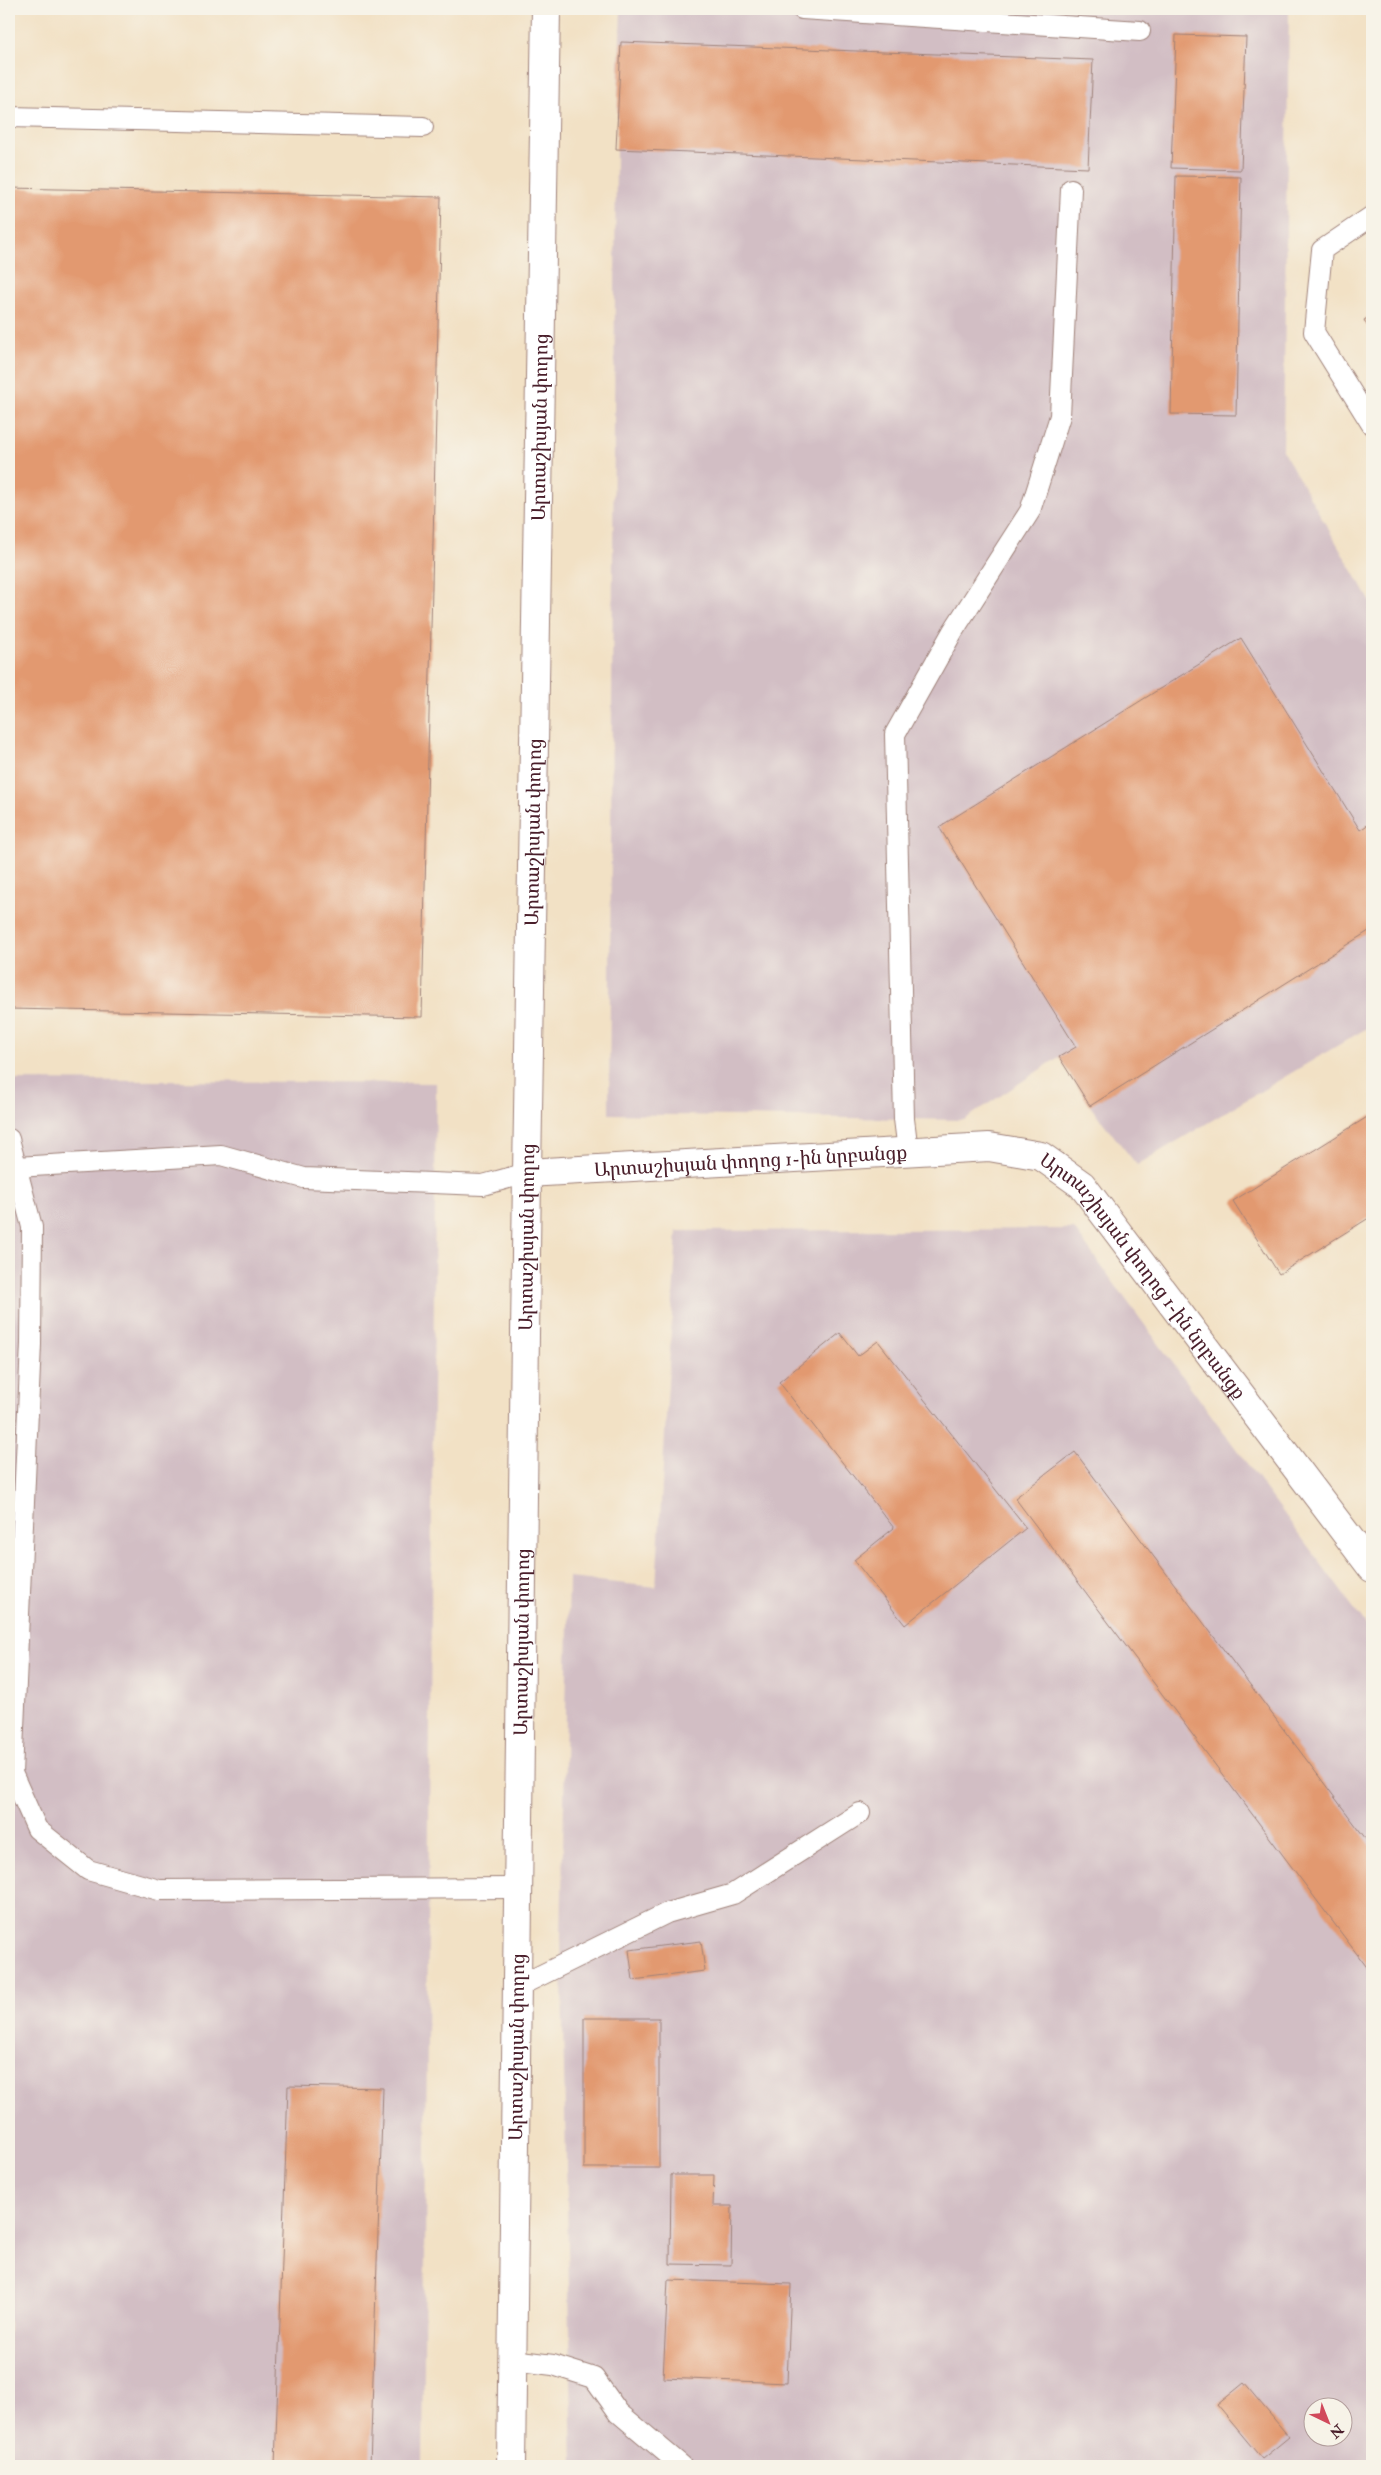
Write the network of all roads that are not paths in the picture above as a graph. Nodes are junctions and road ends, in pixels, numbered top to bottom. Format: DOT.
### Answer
graph roads {
  1 [pos="546,9"];
  2 [pos="802,9"];
  3 [pos="1140,31"];
  4 [pos="9,117"];
  5 [pos="423,127"];
  6 [pos="1071,189"];
  7 [pos="1372,216"];
  8 [pos="1372,425"];
  9 [pos="9,1138"];
  10 [pos="908,1151"];
  11 [pos="16,1167"];
  12 [pos="528,1172"];
  13 [pos="1372,1568"];
  14 [pos="860,1813"];
  15 [pos="518,1888"];
  16 [pos="518,1987"];
  17 [pos="512,2360"];
  18 [pos="511,2466"];
  19 [pos="682,2466"];
  1 -- 12 [label="street, Արտաշիսյան փողոց"];
  2 -- 3 [label="lane"];
  4 -- 5 [label="lane"];
  6 -- 10 [label="lane"];
  7 -- 8 [label="lane"];
  9 -- 11 [label="lane"];
  10 -- 12 [label="street, Արտաշիսյան փողոց 1-ին նրբանցք"];
  10 -- 13 [label="street, Արտաշիսյան փողոց 1-ին նրբանցք"];
  11 -- 12 [label="lane"];
  11 -- 15 [label="lane"];
  12 -- 15 [label="street, Արտաշիսյան փողոց"];
  14 -- 16 [label="lane"];
  15 -- 16 [label="street, Արտաշիսյան փողոց"];
  16 -- 17 [label="street, Արտաշիսյան փողոց"];
  17 -- 18 [label="street, Արտաշիսյան փողոց"];
  17 -- 19 [label="lane"];
}
